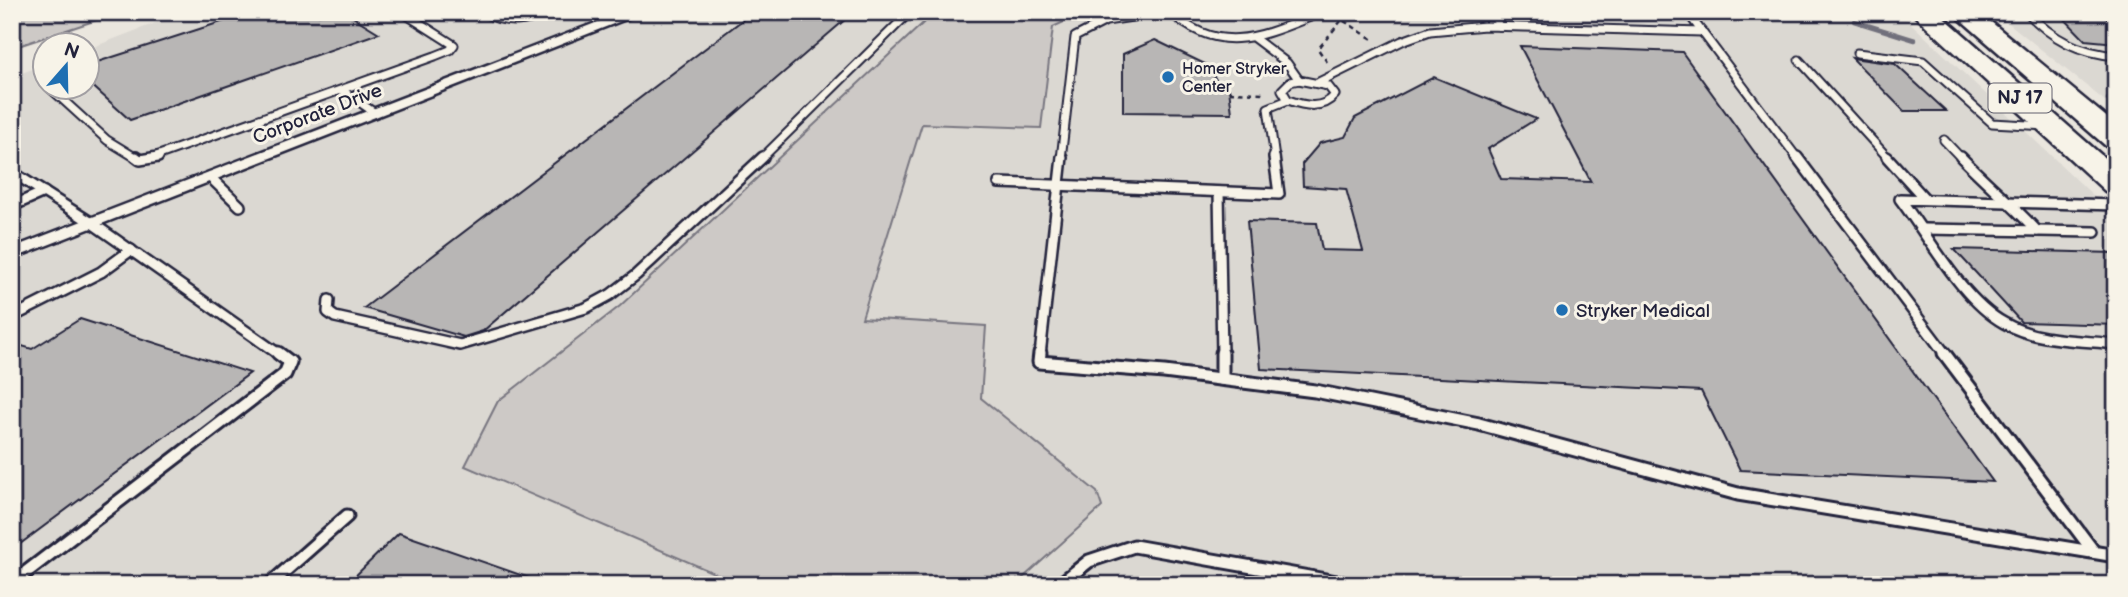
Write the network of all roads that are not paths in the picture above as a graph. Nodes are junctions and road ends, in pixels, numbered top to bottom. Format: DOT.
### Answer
graph roads {
  1 [pos="402,12"];
  2 [pos="482,12"];
  3 [pos="552,12"];
  4 [pos="637,12"];
  5 [pos="910,12"];
  6 [pos="1165,12"];
  7 [pos="1170,12"];
  8 [pos="1325,12"];
  9 [pos="1492,12"];
  10 [pos="1687,12"];
  11 [pos="1923,12"];
  12 [pos="1964,12"];
  13 [pos="2027,12"];
  14 [pos="1499,26"];
  15 [pos="1702,32"];
  16 [pos="1254,38"];
  17 [pos="1857,53"];
  18 [pos="2116,56"];
  19 [pos="1799,60"];
  20 [pos="1299,80"];
  21 [pos="1319,82"];
  22 [pos="342,90"];
  23 [pos="1285,96"];
  24 [pos="66,102"];
  25 [pos="375,113"];
  26 [pos="2051,126"];
  27 [pos="1944,140"];
  28 [pos="2116,140"];
  29 [pos="12,172"];
  30 [pos="210,177"];
  31 [pos="999,183"];
  32 [pos="2116,184"];
  33 [pos="1057,185"];
  34 [pos="44,192"];
  35 [pos="1219,192"];
  36 [pos="1925,200"];
  37 [pos="2010,202"];
  38 [pos="12,205"];
  39 [pos="2116,205"];
  40 [pos="240,206"];
  41 [pos="92,223"];
  42 [pos="1924,229"];
  43 [pos="2037,231"];
  44 [pos="2095,232"];
  45 [pos="131,250"];
  46 [pos="12,254"];
  47 [pos="329,300"];
  48 [pos="12,317"];
  49 [pos="2116,344"];
  50 [pos="1222,379"];
  51 [pos="347,516"];
  52 [pos="2094,552"];
  53 [pos="2116,556"];
  54 [pos="12,583"];
  55 [pos="269,585"];
  56 [pos="1059,585"];
  57 [pos="1354,585"];
  1 -- 22 [label="lane"];
  2 -- 3 [label="lane"];
  4 -- 25 [label="street, Corporate Drive"];
  5 -- 47 [label="lane"];
  6 -- 33 [label="lane"];
  7 -- 16 [label="lane"];
  8 -- 16 [label="lane"];
  9 -- 14 [label="lane"];
  10 -- 15 [label="lane"];
  11 -- 26 [label="highway, NJ 17"];
  12 -- 28 [label="highway, NJ 17"];
  13 -- 18 [label="lane"];
  14 -- 15 [label="lane"];
  14 -- 21 [label="lane"];
  15 -- 52 [label="lane"];
  16 -- 20 [label="lane"];
  17 -- 26 [label="lane"];
  19 -- 36 [label="lane"];
  20 -- 21 [label="lane"];
  20 -- 23 [label="lane"];
  21 -- 23 [label="lane"];
  22 -- 24 [label="lane"];
  22 -- 25 [label="lane"];
  23 -- 35 [label="lane"];
  25 -- 30 [label="street, Corporate Drive"];
  26 -- 32 [label="highway, NJ 17"];
  27 -- 37 [label="lane"];
  29 -- 34 [label="lane"];
  30 -- 40 [label="lane"];
  30 -- 41 [label="street, Corporate Drive"];
  31 -- 33 [label="lane"];
  33 -- 35 [label="lane"];
  33 -- 50 [label="lane"];
  34 -- 38 [label="lane"];
  34 -- 41 [label="lane"];
  35 -- 50 [label="lane"];
  36 -- 37 [label="lane"];
  36 -- 42 [label="lane"];
  37 -- 39 [label="lane"];
  37 -- 43 [label="lane"];
  41 -- 45 [label="lane"];
  41 -- 46 [label="street, Corporate Drive"];
  42 -- 43 [label="lane"];
  42 -- 49 [label="lane"];
  43 -- 44 [label="lane"];
  45 -- 48 [label="lane"];
  45 -- 54 [label="lane"];
  50 -- 52 [label="lane"];
  51 -- 55 [label="lane"];
  52 -- 53 [label="lane"];
  56 -- 57 [label="lane"];
}
